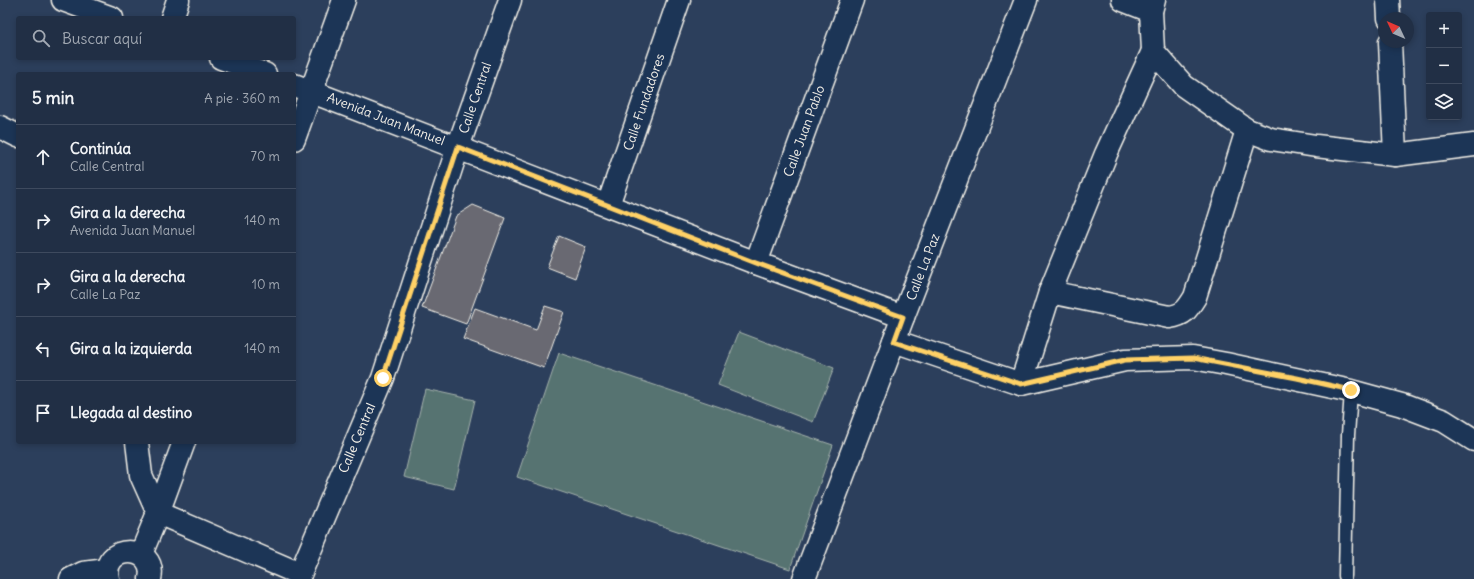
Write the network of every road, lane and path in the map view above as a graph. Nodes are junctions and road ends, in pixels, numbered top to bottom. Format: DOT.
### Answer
graph roads {
  1 [pos="63,0"];
  2 [pos="178,0"];
  3 [pos="344,0"];
  4 [pos="510,0"];
  5 [pos="679,0"];
  6 [pos="852,0"];
  7 [pos="1026,0"];
  8 [pos="1123,0"];
  9 [pos="1388,0"];
  10 [pos="1153,6"];
  11 [pos="1389,12"];
  12 [pos="107,16"];
  13 [pos="173,16"];
  14 [pos="1390,48"];
  15 [pos="1153,51"];
  16 [pos="226,60"];
  17 [pos="260,72"];
  18 [pos="303,88"];
  19 [pos="0,127"];
  20 [pos="296,128"];
  21 [pos="1247,130"];
  22 [pos="16,135"];
  23 [pos="1474,145"];
  24 [pos="458,147"];
  25 [pos="1394,154"];
  26 [pos="608,205"];
  27 [pos="756,263"];
  28 [pos="1050,292"];
  29 [pos="903,317"];
  30 [pos="894,342"];
  31 [pos="1021,384"];
  32 [pos="1351,390"];
  33 [pos="1474,440"];
  34 [pos="137,444"];
  35 [pos="183,444"];
  36 [pos="158,513"];
  37 [pos="140,554"];
  38 [pos="108,575"];
  39 [pos="299,576"];
  40 [pos="1345,576"];
  41 [pos="71,579"];
  42 [pos="150,579"];
  43 [pos="804,579"];
  1 -- 12 [label="street"];
  2 -- 13 [label="street"];
  3 -- 18 [label="street"];
  4 -- 24 [label="street, Calle Central"];
  5 -- 26 [label="street, Calle Fundadores"];
  6 -- 27 [label="street, Calle Juan Pablo"];
  7 -- 29 [label="street, Calle La Paz"];
  8 -- 10 [label="street"];
  9 -- 11 [label="street"];
  10 -- 15 [label="street"];
  14 -- 25 [label="street"];
  15 -- 21 [label="street"];
  15 -- 28 [label="street"];
  16 -- 17 [label="street"];
  18 -- 20 [label="street"];
  18 -- 24 [label="street, Avenida Juan Manuel"];
  19 -- 22 [label="street"];
  21 -- 25 [label="street"];
  21 -- 28 [label="street"];
  23 -- 25 [label="street"];
  24 -- 26 [label="street, Avenida Juan Manuel"];
  24 -- 39 [label="street, Calle Central"];
  26 -- 27 [label="street, Avenida Juan Manuel"];
  27 -- 29 [label="street, Avenida Juan Manuel"];
  28 -- 31 [label="street"];
  29 -- 30 [label="street, Calle La Paz"];
  30 -- 31 [label="street"];
  30 -- 43 [label="street, Calle La Paz"];
  31 -- 32 [label="street"];
  32 -- 33 [label="street"];
  32 -- 40 [label="lane"];
  34 -- 36 [label="street"];
  35 -- 36 [label="street"];
  36 -- 37 [label="street"];
  36 -- 39 [label="street"];
  37 -- 38 [label="street"];
  37 -- 42 [label="street"];
  38 -- 41 [label="street"];
}
